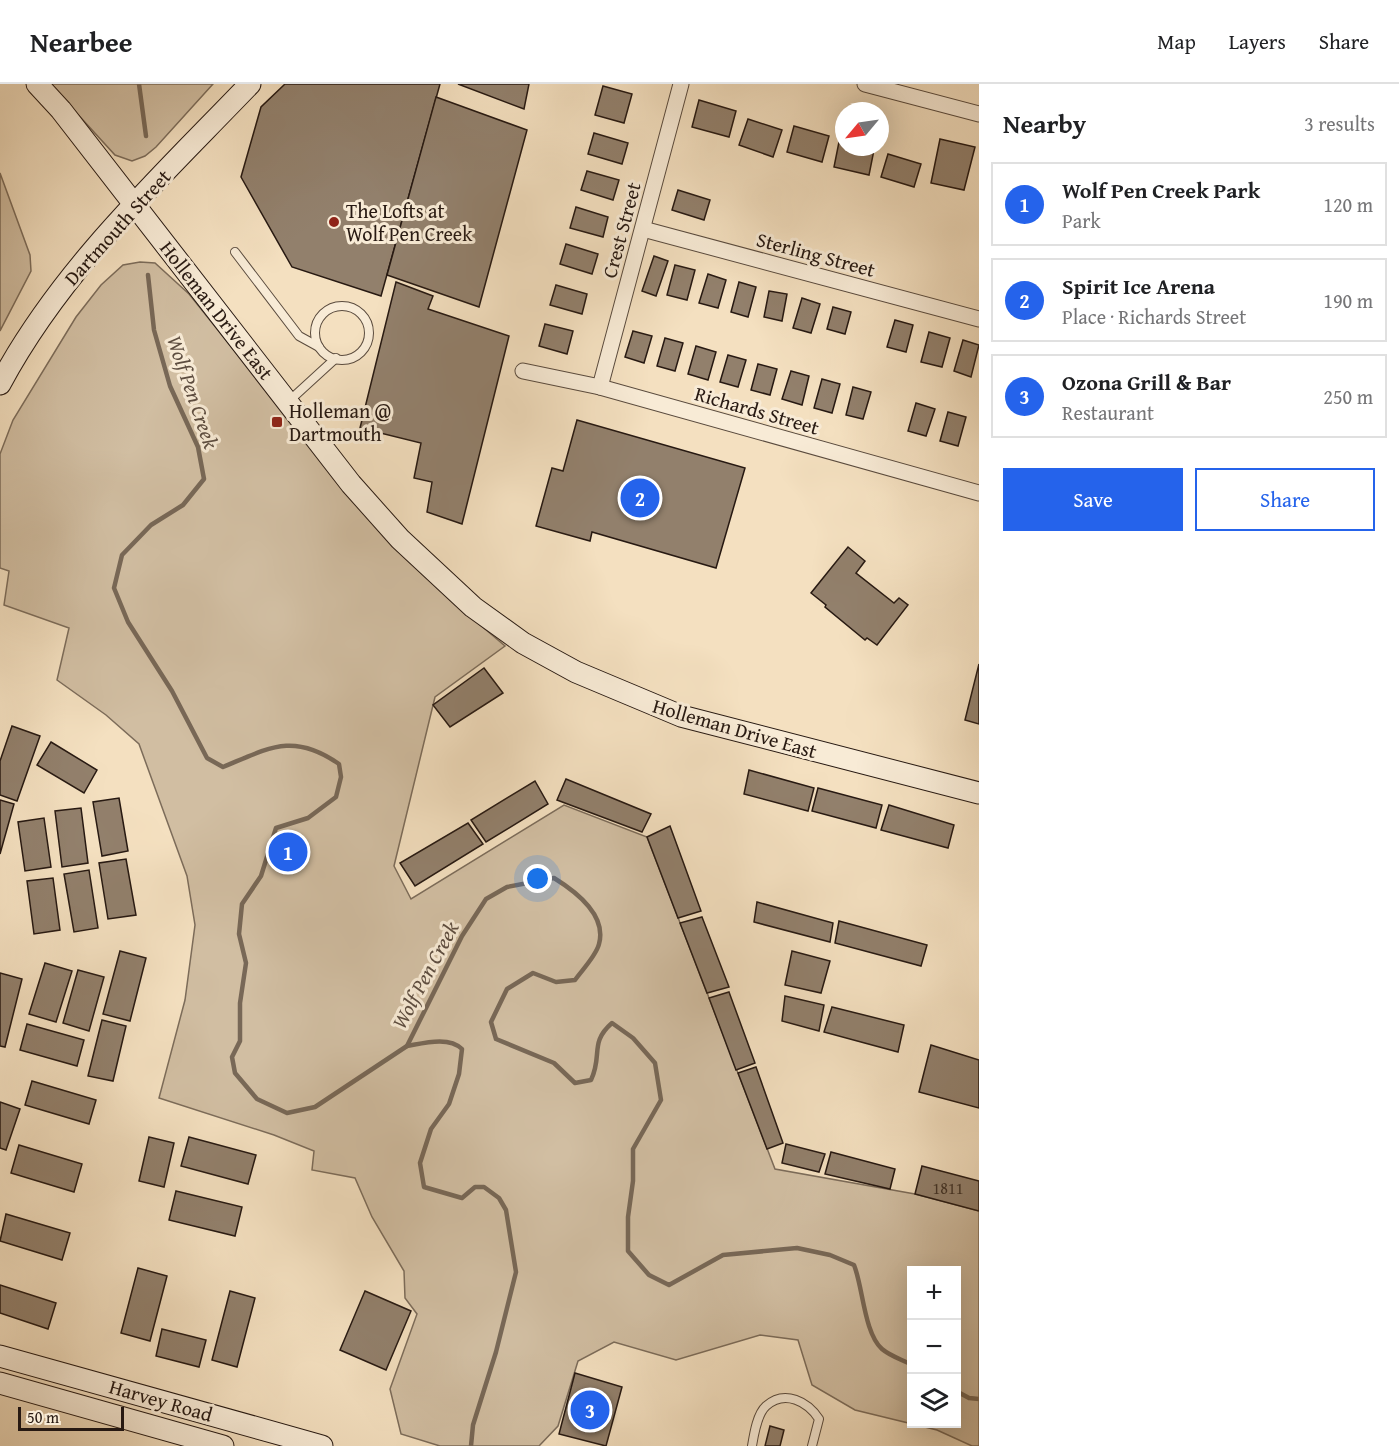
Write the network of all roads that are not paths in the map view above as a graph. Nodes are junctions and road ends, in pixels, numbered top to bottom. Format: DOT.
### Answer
graph roads {
  1 [pos="37,84"];
  2 [pos="250,84"];
  3 [pos="681,84"];
  4 [pos="865,84"];
  5 [pos="979,114"];
  6 [pos="134,204"];
  7 [pos="643,230"];
  8 [pos="235,252"];
  9 [pos="979,319"];
  10 [pos="319,347"];
  11 [pos="336,358"];
  12 [pos="523,371"];
  13 [pos="0,384"];
  14 [pos="600,387"];
  15 [pos="288,402"];
  16 [pos="979,493"];
  17 [pos="979,793"];
  18 [pos="0,1356"];
  19 [pos="0,1382"];
  20 [pos="95,1382"];
  21 [pos="223,1446"];
  22 [pos="322,1446"];
  23 [pos="752,1446"];
  24 [pos="812,1446"];
  1 -- 6 [label="street, Holleman Drive East"];
  2 -- 6 [label="street, Dartmouth Street"];
  3 -- 7 [label="street, Crest Street"];
  4 -- 5 [label="street"];
  6 -- 13 [label="street, Dartmouth Street"];
  6 -- 15 [label="street, Holleman Drive East"];
  7 -- 9 [label="street, Sterling Street"];
  7 -- 14 [label="street, Crest Street"];
  8 -- 10 [label="lane"];
  10 -- 11 [label="lane"];
  10 -- 11 [label="lane"];
  11 -- 15 [label="lane"];
  12 -- 14 [label="street, Richards Street"];
  14 -- 16 [label="street, Richards Street"];
  15 -- 17 [label="street, Holleman Drive East"];
  18 -- 20 [label="street, Harvey Road"];
  19 -- 20 [label="street"];
  19 -- 21 [label="street, Harvey Road"];
  20 -- 22 [label="street, Harvey Road"];
  23 -- 24 [label="lane"];
}
